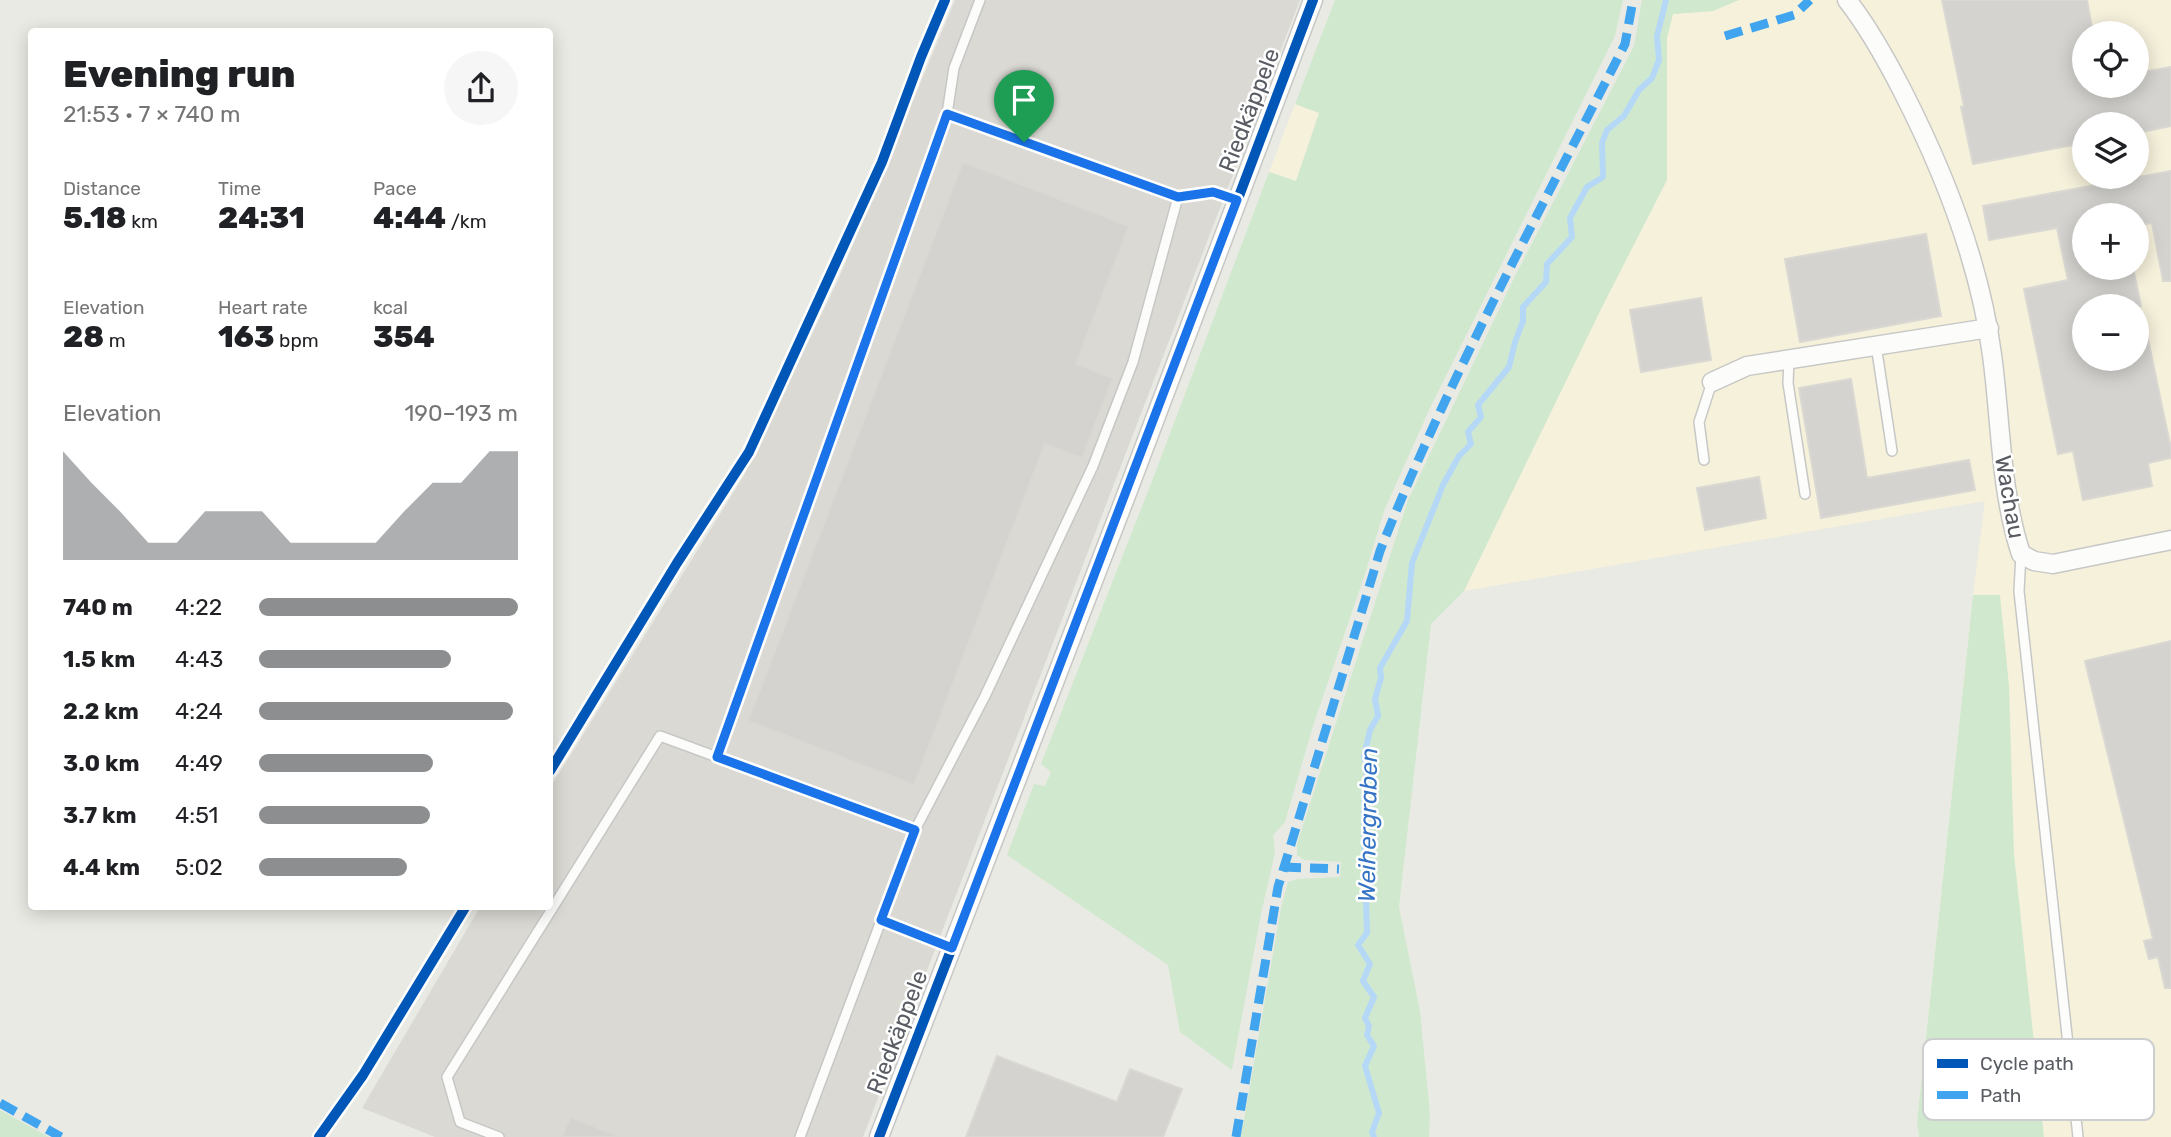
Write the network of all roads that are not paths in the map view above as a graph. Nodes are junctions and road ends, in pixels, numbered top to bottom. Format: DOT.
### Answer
graph roads {
  1 [pos="980,0"];
  2 [pos="1313,0"];
  3 [pos="1847,0"];
  4 [pos="947,114"];
  5 [pos="1178,197"];
  6 [pos="1237,200"];
  7 [pos="1989,328"];
  8 [pos="1877,345"];
  9 [pos="1790,359"];
  10 [pos="1712,382"];
  11 [pos="1892,451"];
  12 [pos="1704,460"];
  13 [pos="1805,494"];
  14 [pos="2171,540"];
  15 [pos="2021,554"];
  16 [pos="717,757"];
  17 [pos="915,830"];
  18 [pos="553,907"];
  19 [pos="551,910"];
  20 [pos="881,920"];
  21 [pos="952,948"];
  22 [pos="2067,1039"];
  23 [pos="499,1137"];
  24 [pos="800,1137"];
  25 [pos="879,1137"];
  1 -- 4 [label="lane"];
  2 -- 6 [label="street, Riedkäppele"];
  3 -- 7 [label="street, Wachau"];
  4 -- 5 [label="lane"];
  4 -- 16 [label="lane"];
  5 -- 6 [label="lane"];
  5 -- 17 [label="lane"];
  6 -- 21 [label="street, Riedkäppele"];
  7 -- 8 [label="street"];
  7 -- 15 [label="street, Wachau"];
  8 -- 9 [label="street"];
  8 -- 11 [label="lane"];
  9 -- 10 [label="street"];
  9 -- 13 [label="lane"];
  10 -- 12 [label="lane"];
  14 -- 15 [label="street, Wachau"];
  15 -- 22 [label="lane"];
  16 -- 17 [label="lane"];
  16 -- 18 [label="lane"];
  17 -- 20 [label="lane"];
  19 -- 23 [label="lane"];
  20 -- 21 [label="lane"];
  20 -- 24 [label="lane"];
  21 -- 25 [label="street, Riedkäppele"];
}
